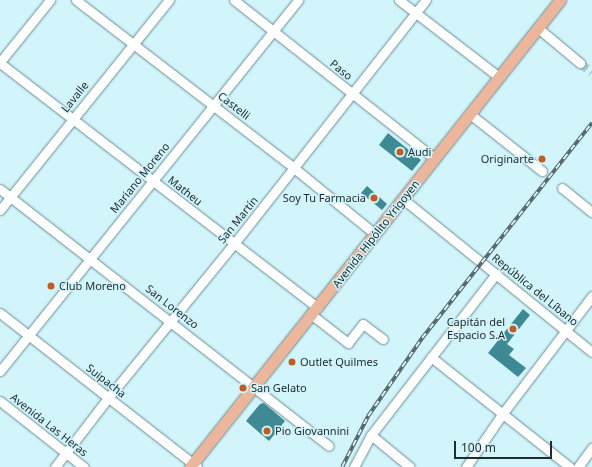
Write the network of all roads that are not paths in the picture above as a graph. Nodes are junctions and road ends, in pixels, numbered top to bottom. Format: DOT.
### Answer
graph roads {
  1 [pos="50,0"];
  2 [pos="76,0"];
  3 [pos="170,0"];
  4 [pos="234,0"];
  5 [pos="298,0"];
  6 [pos="399,0"];
  7 [pos="426,0"];
  8 [pos="560,0"];
  9 [pos="416,13"];
  10 [pos="538,28"];
  11 [pos="273,30"];
  12 [pos="133,45"];
  13 [pos="0,63"];
  14 [pos="580,63"];
  15 [pos="499,77"];
  16 [pos="351,94"];
  17 [pos="213,105"];
  18 [pos="470,114"];
  19 [pos="72,120"];
  20 [pos="435,159"];
  21 [pos="294,168"];
  22 [pos="542,171"];
  23 [pos="154,182"];
  24 [pos="562,188"];
  25 [pos="0,189"];
  26 [pos="10,197"];
  27 [pos="403,199"];
  28 [pos="0,210"];
  29 [pos="592,212"];
  30 [pos="375,234"];
  31 [pos="234,245"];
  32 [pos="90,258"];
  33 [pos="496,274"];
  34 [pos="592,296"];
  35 [pos="315,311"];
  36 [pos="0,313"];
  37 [pos="171,321"];
  38 [pos="565,330"];
  39 [pos="29,335"];
  40 [pos="383,339"];
  41 [pos="592,352"];
  42 [pos="431,357"];
  43 [pos="0,371"];
  44 [pos="254,387"];
  45 [pos="108,398"];
  46 [pos="0,401"];
  47 [pos="503,413"];
  48 [pos="371,434"];
  49 [pos="329,446"];
  50 [pos="592,448"];
  51 [pos="66,453"];
  52 [pos="193,466"];
  53 [pos="55,467"];
  54 [pos="84,467"];
  55 [pos="354,467"];
  56 [pos="410,467"];
  57 [pos="466,467"];
  58 [pos="570,467"];
  59 [pos="578,467"];
  1 -- 13 [label="street"];
  2 -- 12 [label="street, Castelli"];
  3 -- 12 [label="street, Lavalle"];
  4 -- 11 [label="street, Paso"];
  5 -- 11 [label="street, Mariano Moreno"];
  6 -- 9 [label="street"];
  7 -- 9 [label="street, San Martín"];
  8 -- 10 [label="main road, Avenida Hipólito Yrigoyen"];
  9 -- 15 [label="street"];
  9 -- 16 [label="street, San Martín"];
  10 -- 14 [label="street"];
  10 -- 15 [label="main road, Avenida Hipólito Yrigoyen"];
  11 -- 16 [label="street, Paso"];
  11 -- 17 [label="street, Mariano Moreno"];
  12 -- 17 [label="street, Castelli"];
  12 -- 19 [label="street, Lavalle"];
  13 -- 19 [label="street, Matheu"];
  15 -- 18 [label="main road, Avenida Hipólito Yrigoyen"];
  16 -- 20 [label="street, Paso"];
  16 -- 21 [label="street, San Martín"];
  17 -- 21 [label="street, Castelli"];
  17 -- 23 [label="street, Mariano Moreno"];
  18 -- 20 [label="main road, Avenida Hipólito Yrigoyen"];
  18 -- 22 [label="street"];
  19 -- 23 [label="street, Matheu"];
  19 -- 26 [label="street, Lavalle"];
  20 -- 27 [label="main road, Avenida Hipólito Yrigoyen"];
  21 -- 30 [label="street, Castelli"];
  21 -- 31 [label="street, San Martín"];
  23 -- 31 [label="street, Matheu"];
  23 -- 32 [label="street, Mariano Moreno"];
  24 -- 29 [label="street"];
  25 -- 26 [label="street, San Lorenzo"];
  26 -- 28 [label="street, Lavalle"];
  26 -- 32 [label="street, San Lorenzo"];
  27 -- 30 [label="main road, Avenida Hipólito Yrigoyen"];
  27 -- 33 [label="street, República del Líbano"];
  30 -- 35 [label="main road, Avenida Hipólito Yrigoyen"];
  31 -- 35 [label="street, Matheu"];
  31 -- 37 [label="street, San Martín"];
  32 -- 37 [label="street, San Lorenzo"];
  32 -- 39 [label="street, Mariano Moreno"];
  33 -- 38 [label="street, República del Líbano"];
  33 -- 42 [label="street"];
  34 -- 38 [label="street"];
  35 -- 40 [label="street, Matheu"];
  35 -- 44 [label="main road, Avenida Hipólito Yrigoyen"];
  36 -- 39 [label="street, Suipacha"];
  37 -- 44 [label="street, San Lorenzo"];
  37 -- 45 [label="street, San Martín"];
  38 -- 41 [label="street, República del Líbano"];
  38 -- 47 [label="street"];
  39 -- 43 [label="street, Mariano Moreno"];
  39 -- 45 [label="street, Suipacha"];
  42 -- 47 [label="street"];
  42 -- 48 [label="street"];
  44 -- 49 [label="street, San Lorenzo"];
  44 -- 52 [label="main road, Avenida Hipólito Yrigoyen"];
  45 -- 51 [label="street, San Martín"];
  45 -- 52 [label="street, Suipacha"];
  46 -- 51 [label="street, Avenida Las Heras"];
  47 -- 57 [label="street"];
  47 -- 58 [label="street"];
  48 -- 55 [label="street"];
  48 -- 56 [label="street"];
  50 -- 59 [label="street"];
  51 -- 53 [label="street, San Martín"];
  51 -- 54 [label="street, Avenida Las Heras"];
}
